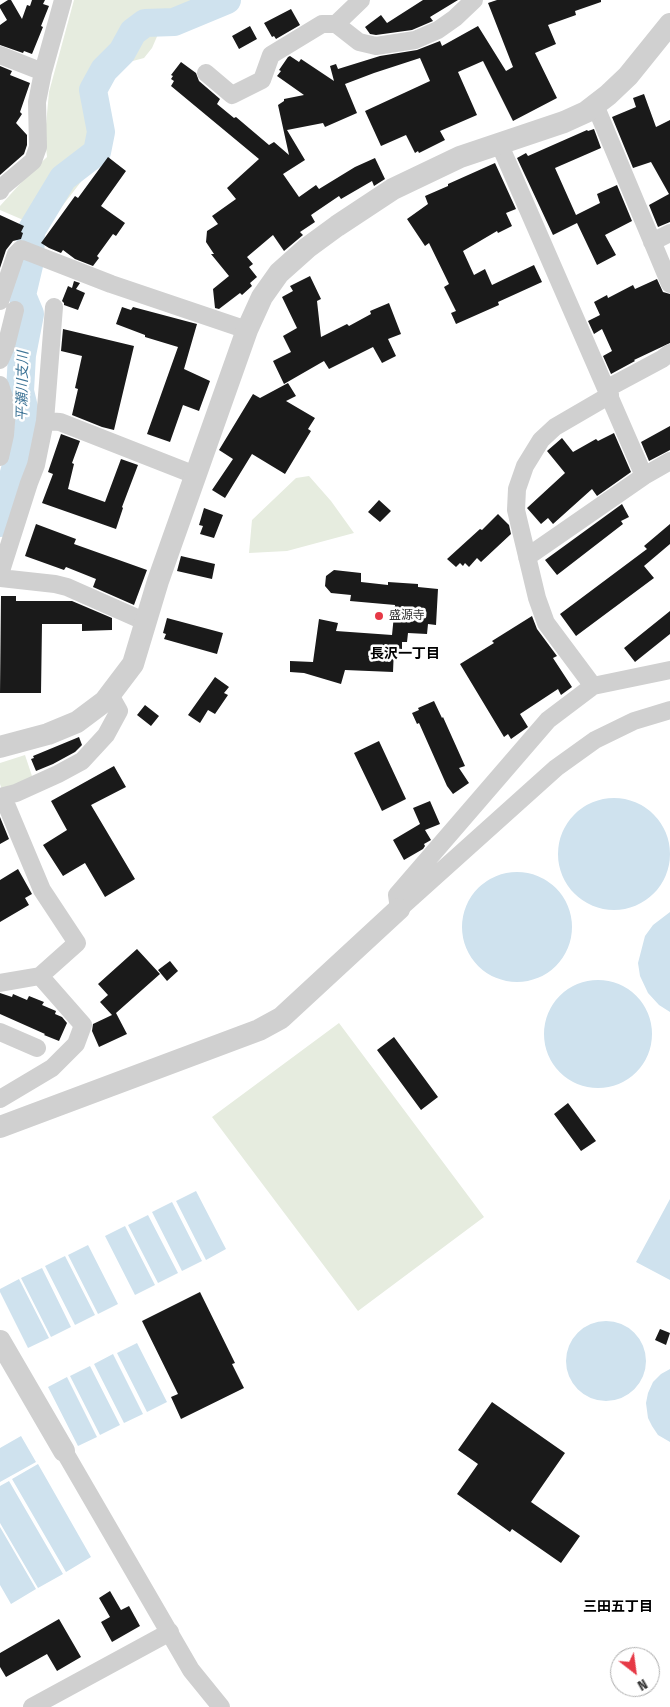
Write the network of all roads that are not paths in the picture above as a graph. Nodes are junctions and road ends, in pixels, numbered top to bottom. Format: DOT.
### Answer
graph roads {
  1 [pos="63,0"];
  2 [pos="361,0"];
  3 [pos="474,0"];
  4 [pos="336,24"];
  5 [pos="667,33"];
  6 [pos="0,55"];
  7 [pos="43,72"];
  8 [pos="206,73"];
  9 [pos="595,105"];
  10 [pos="499,143"];
  11 [pos="0,191"];
  12 [pos="670,233"];
  13 [pos="652,242"];
  14 [pos="670,284"];
  15 [pos="7,306"];
  16 [pos="54,307"];
  17 [pos="247,330"];
  18 [pos="670,353"];
  19 [pos="0,360"];
  20 [pos="0,385"];
  21 [pos="608,392"];
  22 [pos="44,422"];
  23 [pos="0,457"];
  24 [pos="670,462"];
  25 [pos="195,475"];
  26 [pos="644,476"];
  27 [pos="527,557"];
  28 [pos="0,574"];
  29 [pos="0,578"];
  30 [pos="146,620"];
  31 [pos="670,670"];
  32 [pos="593,686"];
  33 [pos="110,695"];
  34 [pos="670,710"];
  35 [pos="0,747"];
  36 [pos="2,797"];
  37 [pos="399,909"];
  38 [pos="40,976"];
  39 [pos="0,983"];
  40 [pos="0,1032"];
  41 [pos="37,1048"];
  42 [pos="0,1099"];
  43 [pos="0,1127"];
  44 [pos="0,1341"];
  45 [pos="64,1451"];
  46 [pos="170,1632"];
  47 [pos="32,1707"];
  48 [pos="221,1707"];
  1 -- 7 [label="street"];
  2 -- 4 [label="street"];
  3 -- 4 [label="street"];
  4 -- 8 [label="street"];
  5 -- 9 [label="street"];
  6 -- 7 [label="street"];
  7 -- 11 [label="street"];
  9 -- 10 [label="street"];
  9 -- 13 [label="street"];
  10 -- 17 [label="street"];
  10 -- 21 [label="street"];
  12 -- 13 [label="street"];
  13 -- 14 [label="street"];
  15 -- 17 [label="street"];
  15 -- 19 [label="street"];
  16 -- 22 [label="street"];
  17 -- 25 [label="street"];
  18 -- 21 [label="street"];
  20 -- 23 [label="street"];
  21 -- 26 [label="street"];
  21 -- 27 [label="street"];
  22 -- 25 [label="street"];
  22 -- 28 [label="street"];
  24 -- 26 [label="street"];
  25 -- 30 [label="street"];
  26 -- 27 [label="street"];
  27 -- 32 [label="street"];
  29 -- 30 [label="street"];
  30 -- 33 [label="street"];
  31 -- 32 [label="street"];
  32 -- 37 [label="street"];
  33 -- 35 [label="street"];
  33 -- 36 [label="street"];
  34 -- 37 [label="street"];
  36 -- 38 [label="street"];
  37 -- 43 [label="street"];
  38 -- 39 [label="street"];
  38 -- 42 [label="street"];
  40 -- 41 [label="street"];
  44 -- 45 [label="street"];
  45 -- 46 [label="street"];
  46 -- 47 [label="street"];
  46 -- 48 [label="street"];
}
